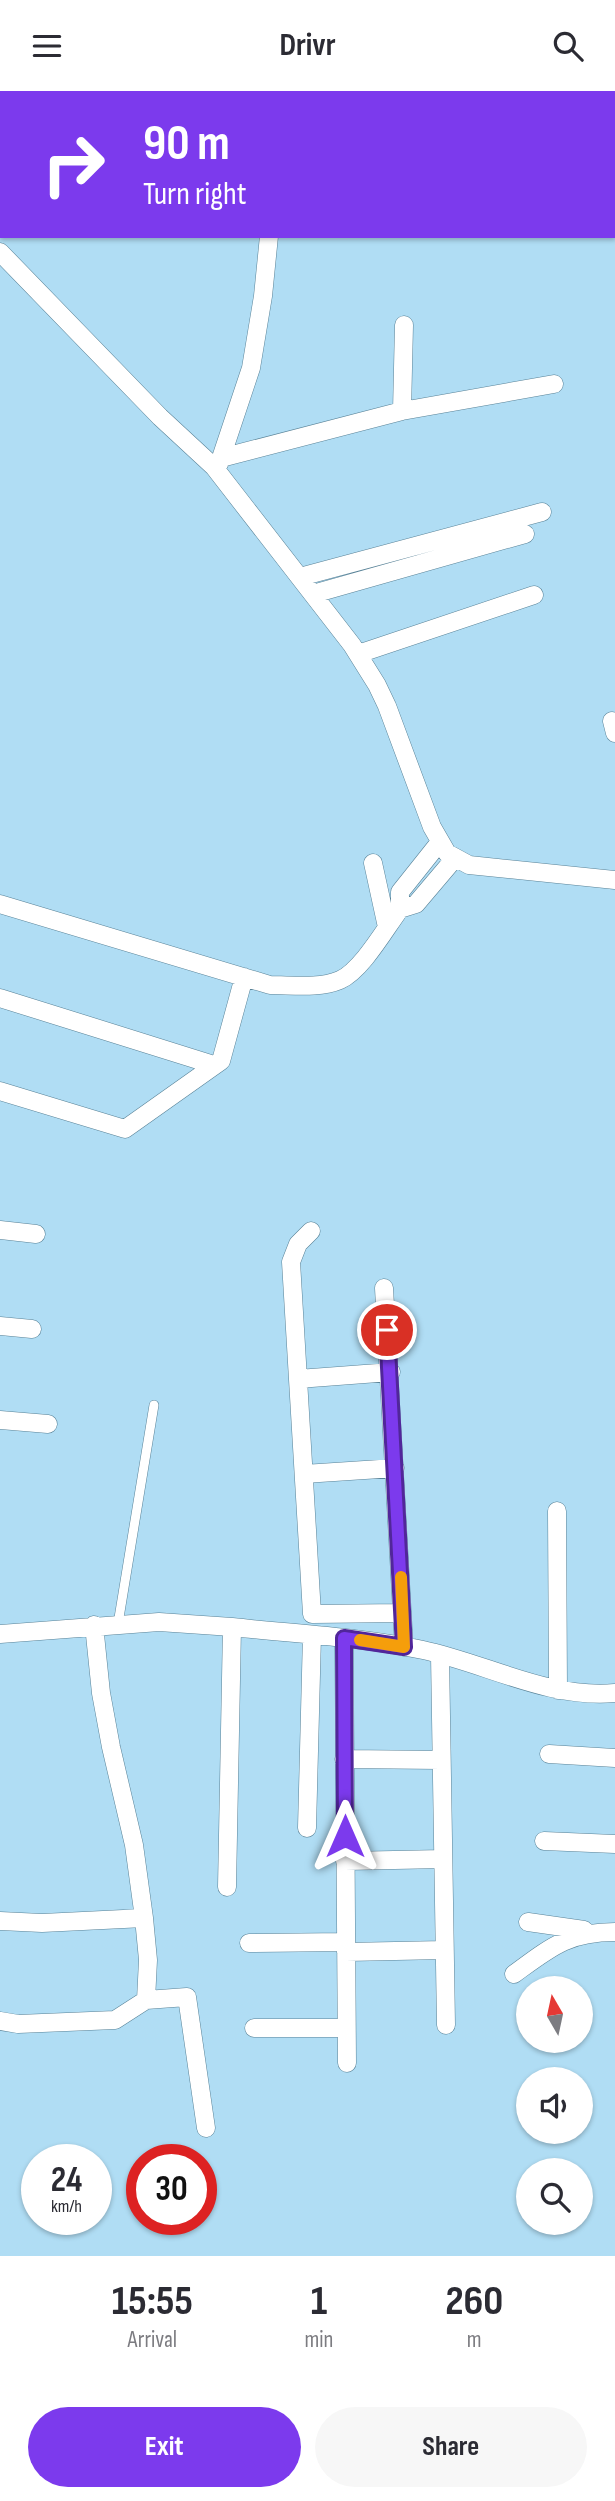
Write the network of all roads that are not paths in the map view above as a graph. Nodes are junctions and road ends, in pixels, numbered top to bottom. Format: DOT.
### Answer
graph roads {
  1 [pos="269,238"];
  2 [pos="0,252"];
  3 [pos="404,325"];
  4 [pos="554,384"];
  5 [pos="402,411"];
  6 [pos="219,464"];
  7 [pos="542,512"];
  8 [pos="525,534"];
  9 [pos="300,577"];
  10 [pos="313,594"];
  11 [pos="534,595"];
  12 [pos="358,654"];
  13 [pos="439,843"];
  14 [pos="455,858"];
  15 [pos="373,863"];
  16 [pos="615,880"];
  17 [pos="0,904"];
  18 [pos="400,909"];
  19 [pos="387,927"];
  20 [pos="244,977"];
  21 [pos="0,997"];
  22 [pos="214,1065"];
  23 [pos="0,1091"];
  24 [pos="0,1230"];
  25 [pos="311,1231"];
  26 [pos="36,1234"];
  27 [pos="384,1288"];
  28 [pos="0,1327"];
  29 [pos="32,1329"];
  30 [pos="391,1372"];
  31 [pos="298,1378"];
  32 [pos="154,1405"];
  33 [pos="0,1420"];
  34 [pos="48,1424"];
  35 [pos="395,1468"];
  36 [pos="304,1474"];
  37 [pos="557,1511"];
  38 [pos="402,1613"];
  39 [pos="118,1624"];
  40 [pos="94,1625"];
  41 [pos="232,1627"];
  42 [pos="0,1634"];
  43 [pos="312,1635"];
  44 [pos="344,1638"];
  45 [pos="404,1647"];
  46 [pos="440,1655"];
  47 [pos="558,1690"];
  48 [pos="615,1693"];
  49 [pos="549,1753"];
  50 [pos="615,1758"];
  51 [pos="345,1759"];
  52 [pos="441,1760"];
  53 [pos="306,1828"];
  54 [pos="544,1841"];
  55 [pos="615,1844"];
  56 [pos="443,1859"];
  57 [pos="345,1861"];
  58 [pos="227,1887"];
  59 [pos="144,1918"];
  60 [pos="0,1921"];
  61 [pos="528,1922"];
  62 [pos="606,1932"];
  63 [pos="249,1943"];
  64 [pos="346,1947"];
  65 [pos="444,1950"];
  66 [pos="514,1975"];
  67 [pos="146,2000"];
  68 [pos="0,2021"];
  69 [pos="446,2025"];
  70 [pos="254,2028"];
  71 [pos="346,2028"];
  72 [pos="347,2063"];
  73 [pos="206,2128"];
  1 -- 6 [label="street"];
  2 -- 6 [label="street"];
  3 -- 5 [label="street"];
  4 -- 5 [label="street"];
  5 -- 6 [label="street"];
  6 -- 9 [label="street"];
  7 -- 9 [label="street"];
  8 -- 10 [label="street"];
  9 -- 10 [label="street"];
  10 -- 12 [label="street"];
  11 -- 12 [label="street"];
  12 -- 13 [label="street"];
  13 -- 14 [label="street"];
  13 -- 18 [label="street"];
  14 -- 16 [label="street"];
  14 -- 18 [label="street"];
  15 -- 19 [label="street"];
  17 -- 20 [label="street"];
  18 -- 19 [label="street"];
  19 -- 20 [label="street"];
  20 -- 22 [label="street"];
  21 -- 22 [label="street"];
  22 -- 23 [label="street"];
  24 -- 26 [label="street"];
  25 -- 31 [label="street"];
  27 -- 30 [label="street"];
  28 -- 29 [label="street"];
  30 -- 31 [label="street"];
  30 -- 35 [label="street"];
  31 -- 36 [label="street"];
  32 -- 39 [label="lane"];
  33 -- 34 [label="street"];
  35 -- 36 [label="street"];
  35 -- 38 [label="street"];
  36 -- 38 [label="street"];
  37 -- 47 [label="street"];
  38 -- 45 [label="street"];
  39 -- 40 [label="street"];
  39 -- 41 [label="street"];
  40 -- 42 [label="street"];
  40 -- 59 [label="street"];
  41 -- 43 [label="street"];
  41 -- 58 [label="street"];
  43 -- 44 [label="street"];
  43 -- 53 [label="street"];
  44 -- 45 [label="street"];
  44 -- 51 [label="street"];
  45 -- 46 [label="street"];
  46 -- 47 [label="street"];
  46 -- 52 [label="street"];
  47 -- 48 [label="street"];
  49 -- 50 [label="street"];
  51 -- 52 [label="street"];
  51 -- 57 [label="street"];
  52 -- 56 [label="street"];
  54 -- 55 [label="street"];
  56 -- 57 [label="street"];
  56 -- 65 [label="street"];
  57 -- 64 [label="street"];
  59 -- 60 [label="street"];
  59 -- 67 [label="street"];
  61 -- 62 [label="street"];
  62 -- 66 [label="street"];
  63 -- 64 [label="street"];
  64 -- 65 [label="street"];
  64 -- 71 [label="street"];
  65 -- 69 [label="street"];
  67 -- 68 [label="street"];
  67 -- 73 [label="street"];
  70 -- 71 [label="street"];
  71 -- 72 [label="street"];
}
